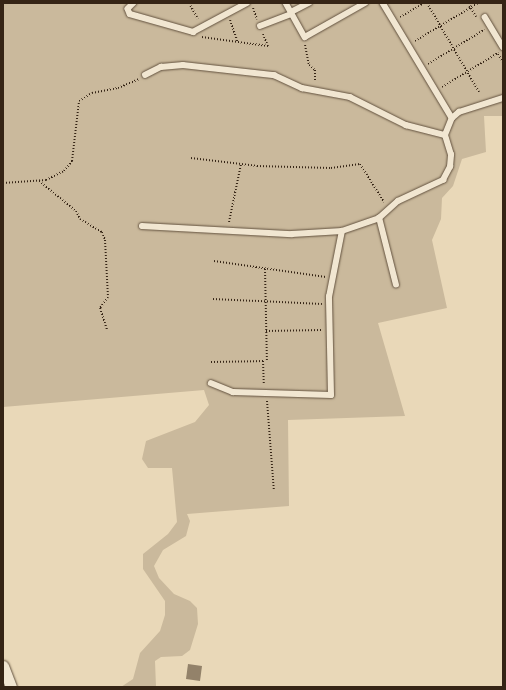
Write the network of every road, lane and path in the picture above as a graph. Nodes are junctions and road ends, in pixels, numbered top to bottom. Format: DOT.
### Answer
graph roads {
  1 [pos="134,3"];
  2 [pos="189,3"];
  3 [pos="247,3"];
  4 [pos="251,3"];
  5 [pos="286,3"];
  6 [pos="309,3"];
  7 [pos="365,3"];
  8 [pos="384,3"];
  9 [pos="424,3"];
  10 [pos="427,3"];
  11 [pos="478,3"];
  12 [pos="291,13"];
  13 [pos="484,17"];
  14 [pos="394,21"];
  15 [pos="260,26"];
  16 [pos="440,26"];
  17 [pos="204,28"];
  18 [pos="484,30"];
  19 [pos="193,32"];
  20 [pos="305,37"];
  21 [pos="408,45"];
  22 [pos="503,47"];
  23 [pos="453,49"];
  24 [pos="498,53"];
  25 [pos="422,68"];
  26 [pos="467,72"];
  27 [pos="145,75"];
  28 [pos="312,90"];
  29 [pos="436,91"];
  30 [pos="479,92"];
  31 [pos="503,98"];
  32 [pos="452,118"];
  33 [pos="444,135"];
  34 [pos="191,158"];
  35 [pos="241,164"];
  36 [pos="39,181"];
  37 [pos="3,183"];
  38 [pos="388,209"];
  39 [pos="379,218"];
  40 [pos="142,226"];
  41 [pos="228,229"];
  42 [pos="342,231"];
  43 [pos="214,261"];
  44 [pos="265,268"];
  45 [pos="331,278"];
  46 [pos="396,285"];
  47 [pos="213,299"];
  48 [pos="266,301"];
  49 [pos="330,304"];
  50 [pos="107,330"];
  51 [pos="330,330"];
  52 [pos="266,331"];
  53 [pos="267,361"];
  54 [pos="211,362"];
  55 [pos="211,383"];
  56 [pos="265,393"];
  57 [pos="274,491"];
  58 [pos="3,666"];
  59 [pos="11,687"];
  1 -- 19 [label="lane"];
  2 -- 17 [label="path"];
  3 -- 17 [label="lane"];
  4 -- 15 [label="path"];
  5 -- 12 [label="lane"];
  6 -- 12 [label="lane"];
  7 -- 20 [label="lane"];
  8 -- 14 [label="lane"];
  9 -- 14 [label="path"];
  10 -- 16 [label="path"];
  11 -- 16 [label="path"];
  12 -- 15 [label="lane"];
  12 -- 20 [label="lane"];
  13 -- 22 [label="lane"];
  14 -- 21 [label="lane"];
  15 -- 19 [label="path"];
  16 -- 21 [label="path"];
  16 -- 23 [label="path"];
  17 -- 19 [label="lane"];
  18 -- 23 [label="path"];
  20 -- 28 [label="path"];
  21 -- 25 [label="lane"];
  23 -- 25 [label="path"];
  23 -- 26 [label="path"];
  24 -- 26 [label="path"];
  25 -- 29 [label="lane"];
  26 -- 29 [label="path"];
  26 -- 30 [label="path"];
  27 -- 28 [label="lane"];
  27 -- 36 [label="path"];
  28 -- 33 [label="lane"];
  29 -- 32 [label="lane"];
  31 -- 32 [label="lane"];
  32 -- 33 [label="lane"];
  33 -- 38 [label="lane"];
  34 -- 35 [label="path"];
  35 -- 38 [label="path"];
  35 -- 41 [label="path"];
  36 -- 37 [label="path"];
  36 -- 50 [label="path"];
  38 -- 39 [label="lane"];
  39 -- 42 [label="lane"];
  39 -- 46 [label="lane"];
  40 -- 41 [label="lane"];
  41 -- 42 [label="lane"];
  42 -- 45 [label="lane"];
  43 -- 44 [label="path"];
  44 -- 45 [label="path"];
  44 -- 48 [label="path"];
  45 -- 49 [label="lane"];
  47 -- 48 [label="path"];
  48 -- 49 [label="path"];
  48 -- 52 [label="path"];
  49 -- 51 [label="lane"];
  51 -- 52 [label="path"];
  51 -- 56 [label="lane"];
  52 -- 53 [label="path"];
  54 -- 56 [label="path"];
  55 -- 56 [label="lane"];
  56 -- 57 [label="path"];
  58 -- 59 [label="street"];
}
